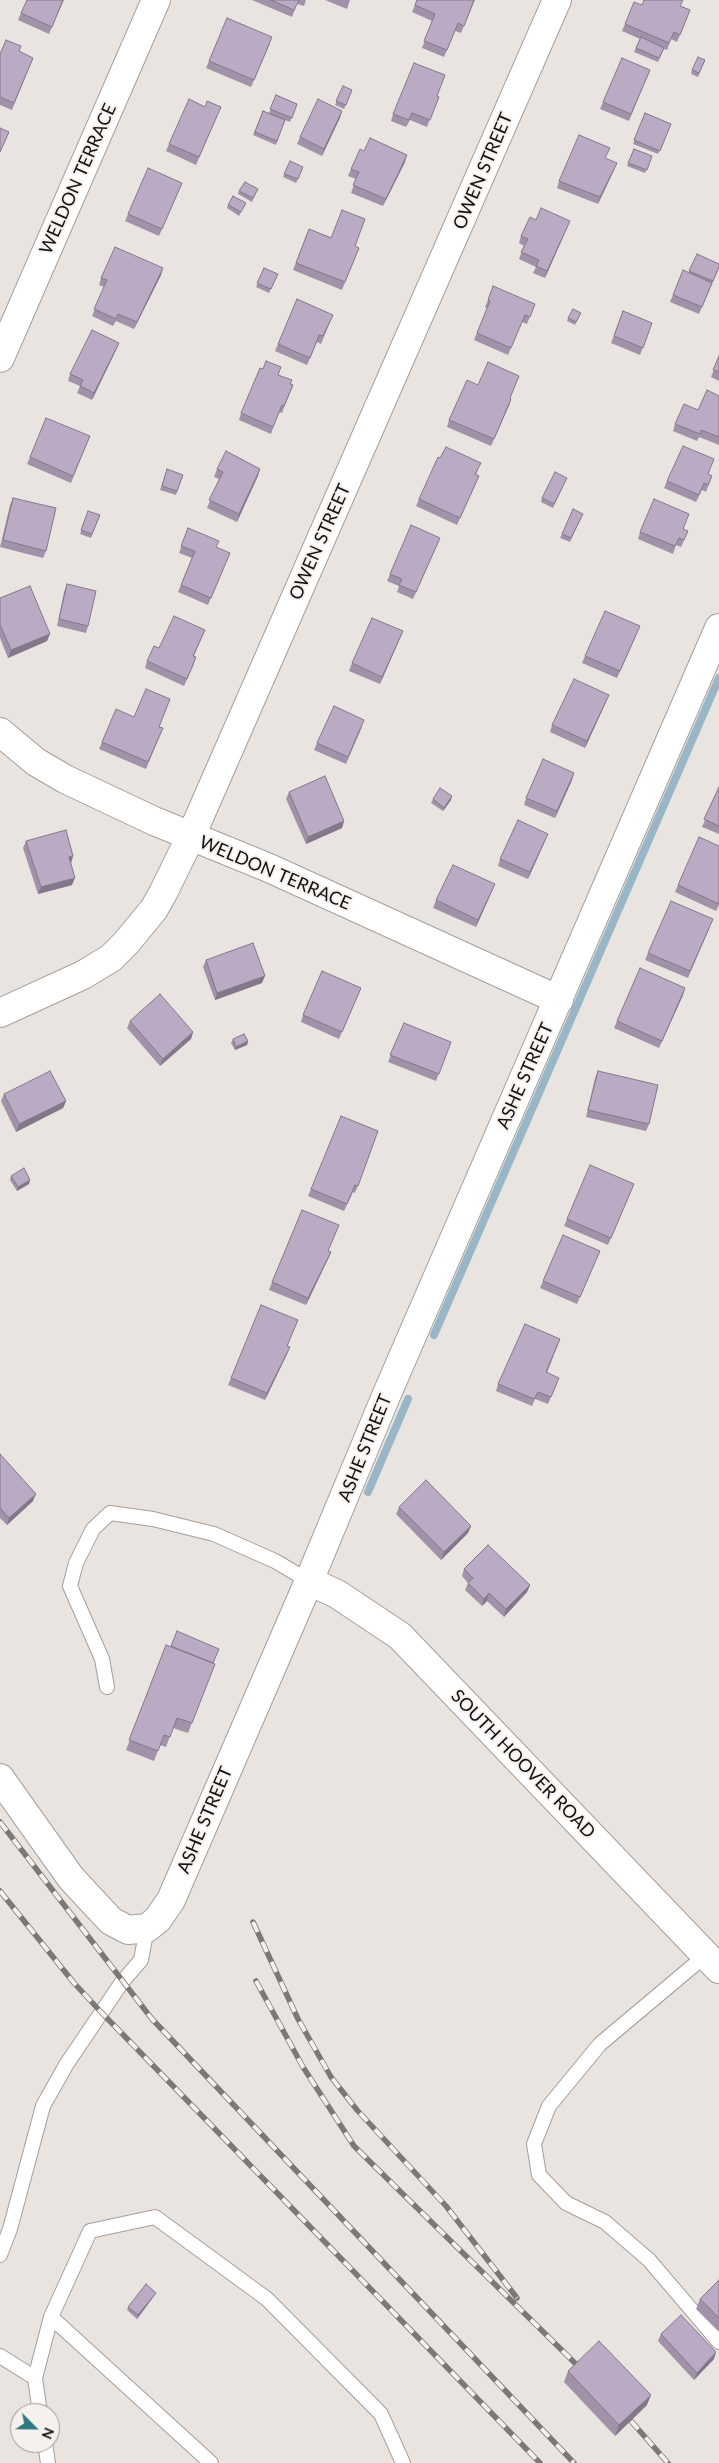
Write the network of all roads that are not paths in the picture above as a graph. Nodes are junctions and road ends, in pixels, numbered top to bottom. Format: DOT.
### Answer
graph roads {
  1 [pos="156,0"];
  2 [pos="557,0"];
  3 [pos="0,358"];
  4 [pos="719,628"];
  5 [pos="0,732"];
  6 [pos="191,836"];
  7 [pos="559,1000"];
  8 [pos="0,1013"];
  9 [pos="309,1582"];
  10 [pos="107,1687"];
  11 [pos="0,1778"];
  12 [pos="147,1928"];
  13 [pos="712,1962"];
  14 [pos="0,2255"];
  15 [pos="51,2317"];
  16 [pos="719,2342"];
  17 [pos="0,2356"];
  18 [pos="35,2378"];
  19 [pos="39,2403"];
  20 [pos="211,2463"];
  21 [pos="403,2463"];
  1 -- 3 [label="street, WELDON TERRACE"];
  2 -- 6 [label="street, OWEN STREET"];
  4 -- 7 [label="street, ASHE STREET"];
  5 -- 6 [label="street, WELDON TERRACE"];
  6 -- 7 [label="street, WELDON TERRACE"];
  6 -- 8 [label="street, OWEN STREET"];
  7 -- 9 [label="street, ASHE STREET"];
  9 -- 10 [label="lane"];
  9 -- 12 [label="street, ASHE STREET"];
  9 -- 13 [label="street, SOUTH HOOVER ROAD"];
  11 -- 12 [label="street"];
  12 -- 14 [label="lane"];
  13 -- 16 [label="lane"];
  15 -- 18 [label="lane"];
  15 -- 20 [label="lane"];
  15 -- 21 [label="lane"];
  17 -- 18 [label="lane"];
  18 -- 19 [label="lane"];
}
